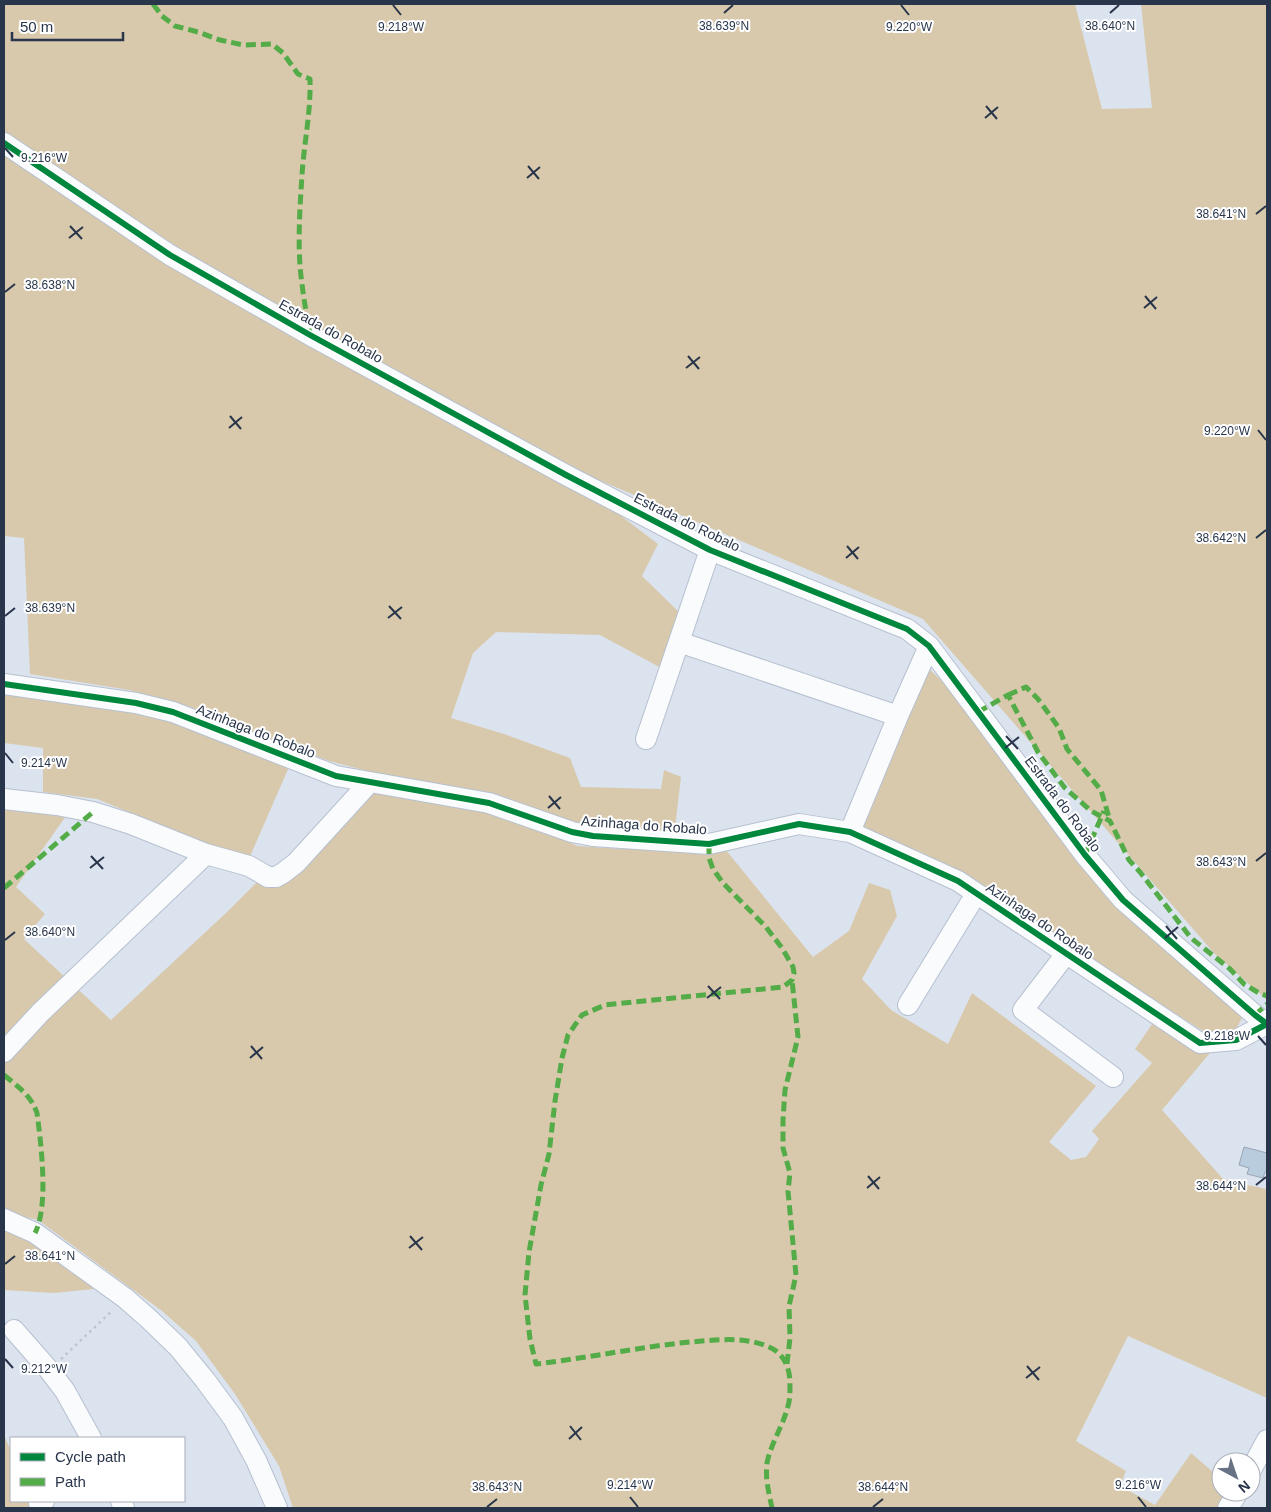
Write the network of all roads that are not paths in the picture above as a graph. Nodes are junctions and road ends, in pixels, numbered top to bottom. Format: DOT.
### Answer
graph roads {
  1 [pos="4,143"];
  2 [pos="710,550"];
  3 [pos="679,642"];
  4 [pos="929,646"];
  5 [pos="4,684"];
  6 [pos="898,716"];
  7 [pos="646,739"];
  8 [pos="369,783"];
  9 [pos="4,799"];
  10 [pos="850,832"];
  11 [pos="206,854"];
  12 [pos="976,894"];
  13 [pos="1066,954"];
  14 [pos="908,1005"];
  15 [pos="1267,1024"];
  16 [pos="4,1052"];
  17 [pos="1113,1077"];
  18 [pos="4,1219"];
  19 [pos="14,1330"];
  20 [pos="90,1437"];
  21 [pos="1267,1440"];
  22 [pos="1261,1452"];
  23 [pos="278,1508"];
  1 -- 2 [label="street, Estrada do Robalo"];
  2 -- 3 [label="street"];
  2 -- 4 [label="street, Estrada do Robalo"];
  3 -- 6 [label="street"];
  3 -- 7 [label="street"];
  4 -- 6 [label="street"];
  4 -- 15 [label="street, Estrada do Robalo"];
  5 -- 8 [label="street, Azinhaga do Robalo"];
  6 -- 10 [label="street"];
  8 -- 10 [label="street, Azinhaga do Robalo"];
  8 -- 11 [label="street"];
  9 -- 11 [label="street"];
  10 -- 12 [label="street, Azinhaga do Robalo"];
  11 -- 16 [label="street"];
  12 -- 13 [label="street, Azinhaga do Robalo"];
  12 -- 14 [label="street"];
  13 -- 15 [label="street, Azinhaga do Robalo"];
  13 -- 17 [label="street"];
  18 -- 23 [label="street"];
  19 -- 20 [label="street"];
  21 -- 22 [label="street"];
}
